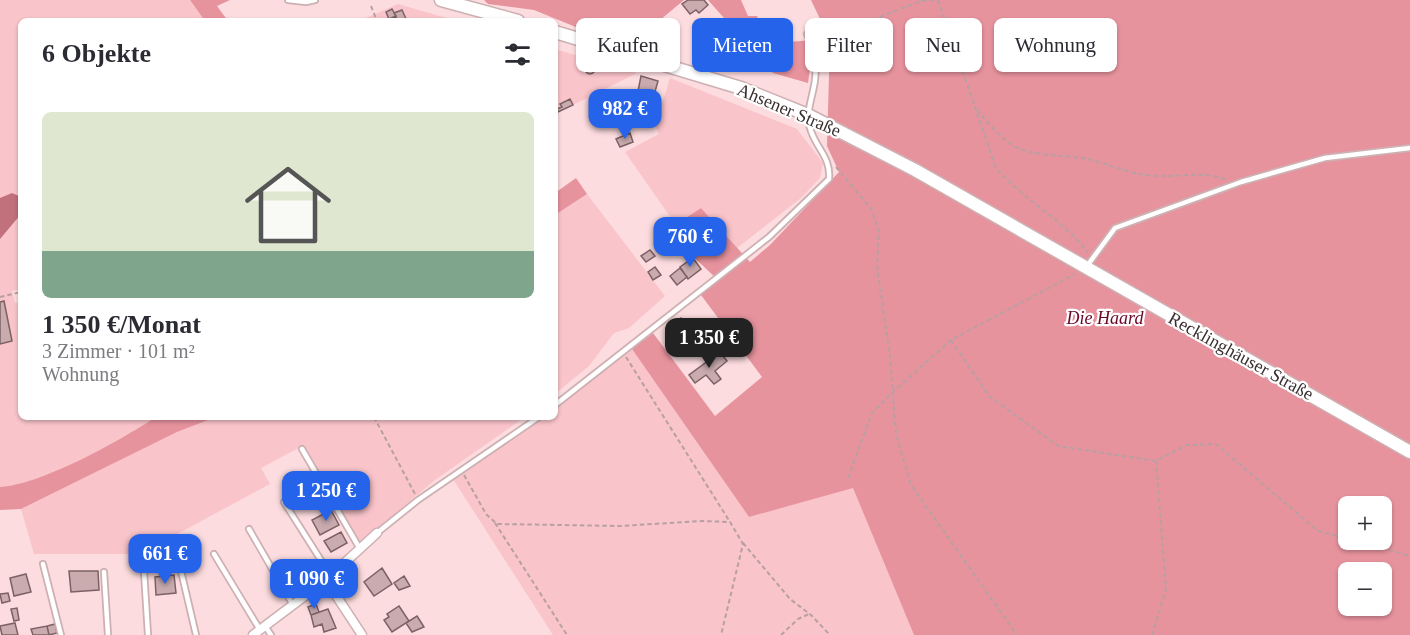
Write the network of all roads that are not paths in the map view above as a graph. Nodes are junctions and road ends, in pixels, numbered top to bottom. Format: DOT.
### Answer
graph roads {
  1 [pos="288,0"];
  2 [pos="315,0"];
  3 [pos="441,0"];
  4 [pos="507,18"];
  5 [pos="558,33"];
  6 [pos="815,72"];
  7 [pos="808,115"];
  8 [pos="1410,148"];
  9 [pos="915,170"];
  10 [pos="1085,269"];
  11 [pos="558,403"];
  12 [pos="535,420"];
  13 [pos="302,449"];
  14 [pos="1410,452"];
  15 [pos="285,502"];
  16 [pos="249,528"];
  17 [pos="377,533"];
  18 [pos="360,549"];
  19 [pos="214,554"];
  20 [pos="42,564"];
  21 [pos="144,571"];
  22 [pos="181,571"];
  23 [pos="104,572"];
  24 [pos="328,578"];
  25 [pos="293,605"];
  26 [pos="259,630"];
  27 [pos="61,635"];
  28 [pos="108,635"];
  29 [pos="148,635"];
  30 [pos="196,635"];
  31 [pos="271,635"];
  32 [pos="362,635"];
  1 -- 2 [label="lane"];
  3 -- 4 [label="main road"];
  5 -- 7 [label="main road, Ahsener Straße"];
  6 -- 7 [label="lane"];
  7 -- 9 [label="main road, Ahsener Straße"];
  7 -- 11 [label="lane"];
  8 -- 10 [label="lane"];
  9 -- 10 [label="main road, Recklinghäuser Straße"];
  10 -- 14 [label="main road, Recklinghäuser Straße"];
  12 -- 17 [label="lane"];
  13 -- 18 [label="lane"];
  15 -- 24 [label="lane"];
  16 -- 25 [label="lane"];
  17 -- 18 [label="street"];
  18 -- 24 [label="street"];
  19 -- 26 [label="lane"];
  20 -- 27 [label="lane"];
  21 -- 29 [label="lane"];
  22 -- 30 [label="lane"];
  23 -- 28 [label="lane"];
  24 -- 25 [label="street"];
  24 -- 32 [label="street"];
  25 -- 26 [label="street"];
  26 -- 31 [label="lane"];
}
